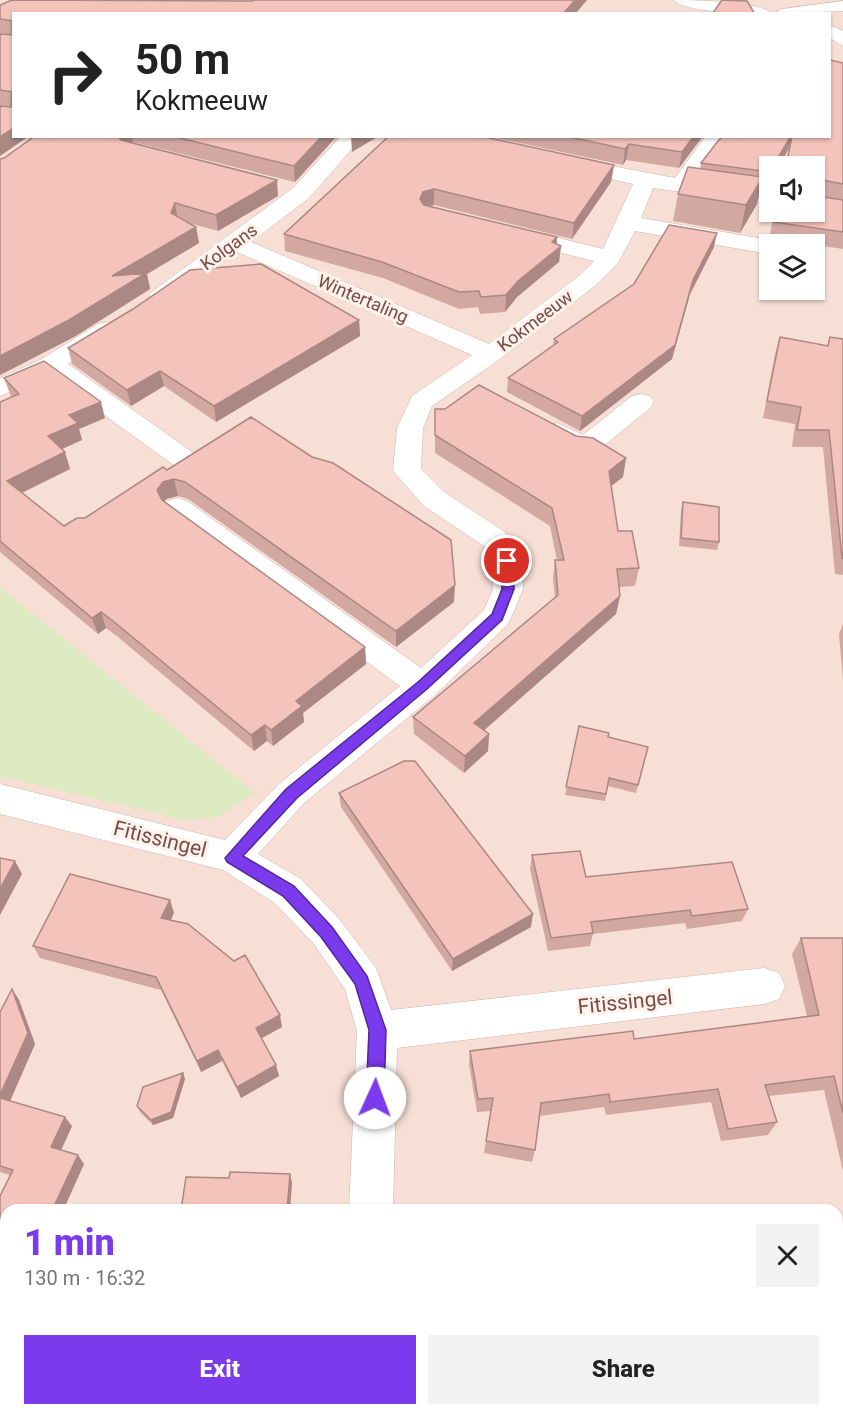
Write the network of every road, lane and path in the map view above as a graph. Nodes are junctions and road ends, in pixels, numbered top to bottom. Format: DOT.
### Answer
graph roads {
  1 [pos="683,0"];
  2 [pos="843,6"];
  3 [pos="799,8"];
  4 [pos="752,12"];
  5 [pos="831,31"];
  6 [pos="843,40"];
  7 [pos="351,138"];
  8 [pos="726,138"];
  9 [pos="544,158"];
  10 [pos="645,180"];
  11 [pos="681,184"];
  12 [pos="759,196"];
  13 [pos="628,223"];
  14 [pos="499,230"];
  15 [pos="235,243"];
  16 [pos="759,245"];
  17 [pos="610,258"];
  18 [pos="146,304"];
  19 [pos="126,318"];
  20 [pos="491,354"];
  21 [pos="51,364"];
  22 [pos="456,378"];
  23 [pos="0,388"];
  24 [pos="486,394"];
  25 [pos="641,402"];
  26 [pos="536,420"];
  27 [pos="185,460"];
  28 [pos="177,508"];
  29 [pos="423,686"];
  30 [pos="0,799"];
  31 [pos="232,858"];
  32 [pos="765,987"];
  33 [pos="377,1030"];
  34 [pos="371,1204"];
  1 -- 4 [label="street"];
  2 -- 3 [label="street"];
  5 -- 6 [label="street"];
  7 -- 15 [label="street, Kolgans"];
  8 -- 11 [label="street"];
  9 -- 10 [label="street"];
  10 -- 11 [label="street"];
  10 -- 13 [label="street, Kokmeeuw"];
  11 -- 12 [label="street"];
  13 -- 16 [label="street"];
  13 -- 17 [label="street, Kokmeeuw"];
  14 -- 17 [label="street"];
  15 -- 18 [label="street, Kolgans"];
  15 -- 20 [label="street, Wintertaling"];
  17 -- 20 [label="street, Kokmeeuw"];
  19 -- 21 [label="street"];
  20 -- 22 [label="street, Kokmeeuw"];
  21 -- 23 [label="street"];
  21 -- 27 [label="street"];
  22 -- 24 [label="street"];
  22 -- 29 [label="street, Kokmeeuw"];
  25 -- 26 [label="street"];
  28 -- 29 [label="street"];
  29 -- 31 [label="street, Kokmeeuw"];
  30 -- 31 [label="street, Fitissingel"];
  31 -- 33 [label="street, Fitissingel"];
  32 -- 33 [label="street, Fitissingel"];
  33 -- 34 [label="street, Fitissingel"];
}
